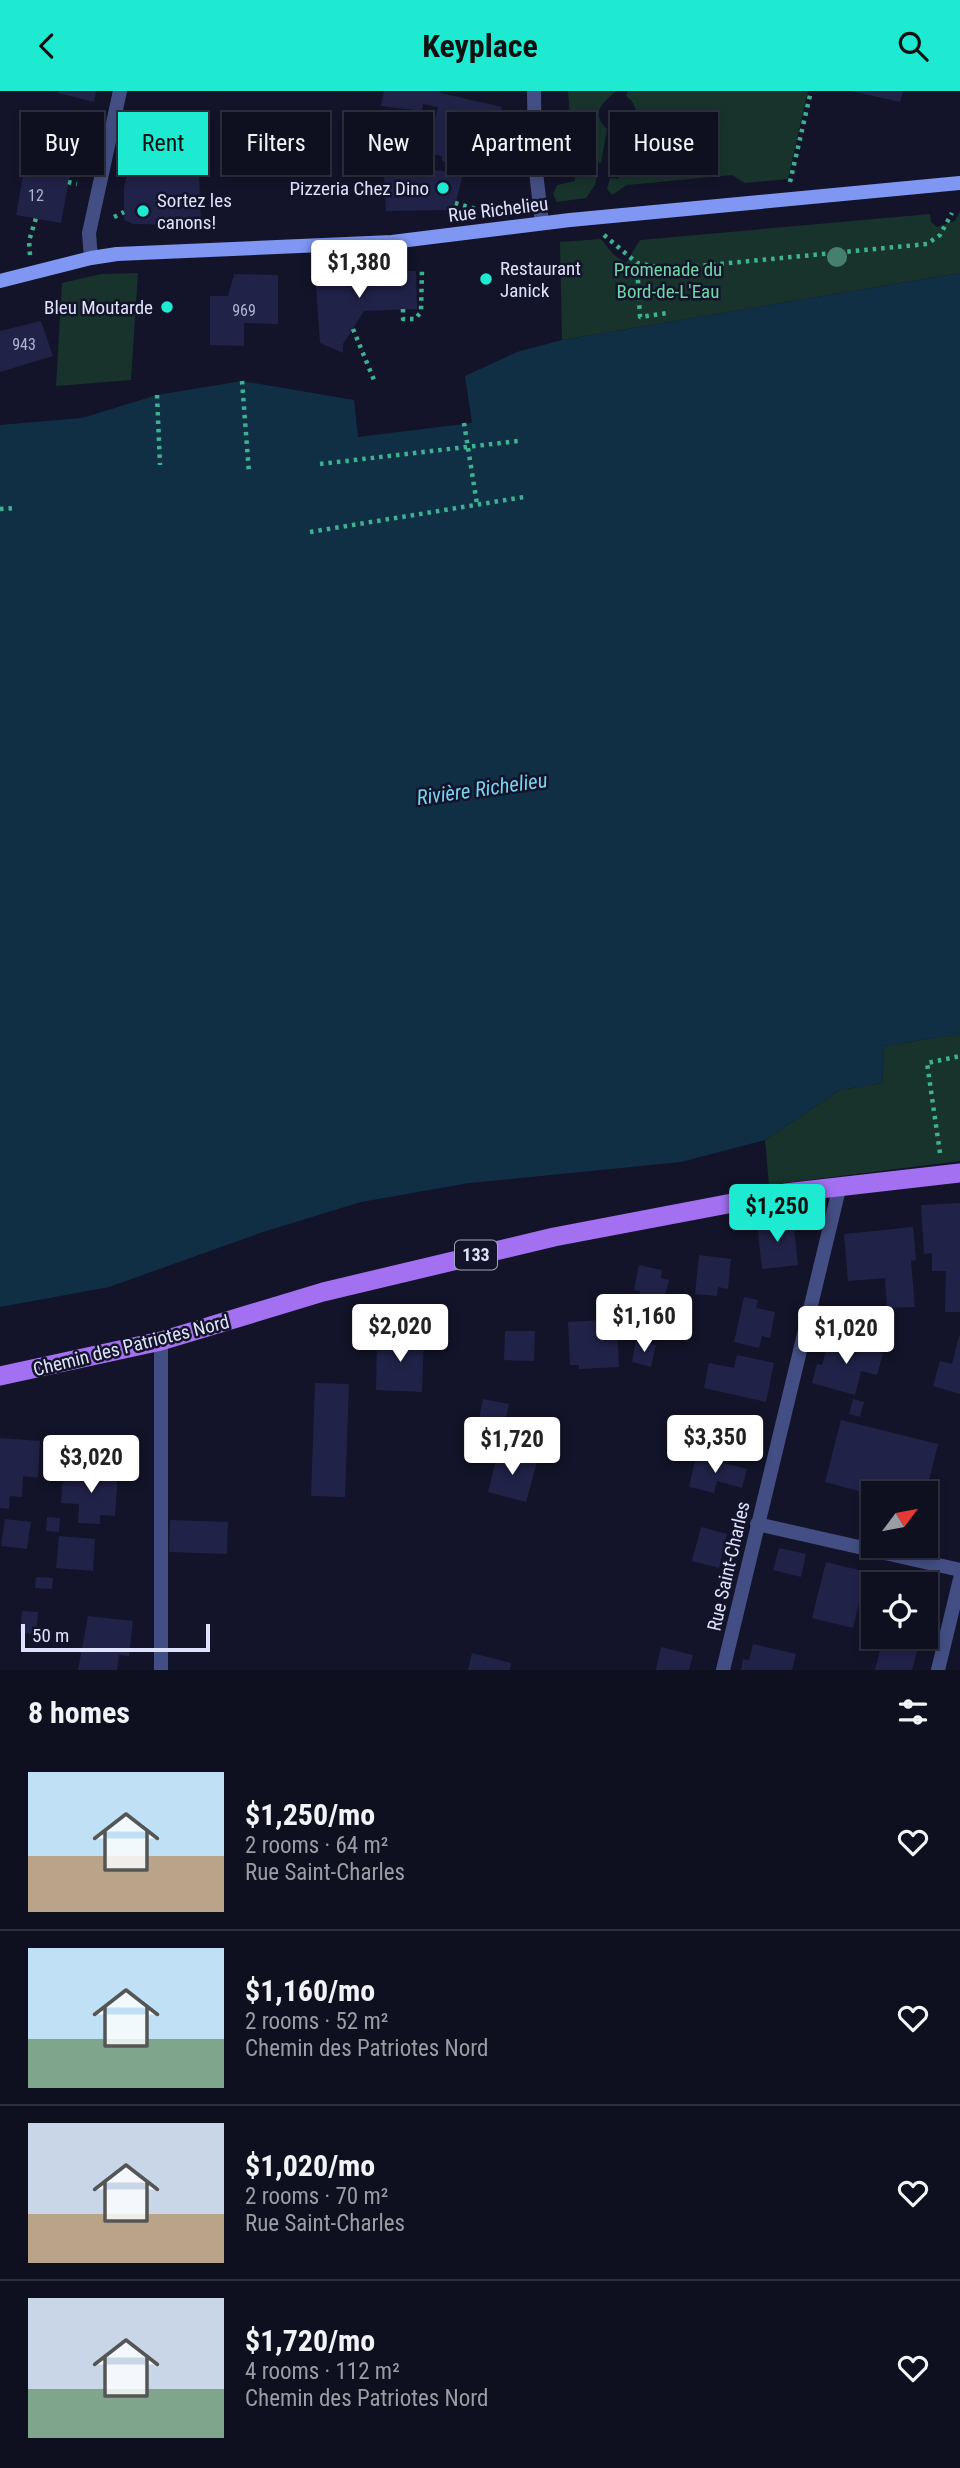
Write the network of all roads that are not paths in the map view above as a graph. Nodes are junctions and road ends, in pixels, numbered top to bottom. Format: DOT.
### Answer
graph roads {
  1 [pos="120,91"];
  2 [pos="534,91"];
  3 [pos="960,183"];
  4 [pos="542,223"];
  5 [pos="91,258"];
  6 [pos="0,281"];
  7 [pos="952,1174"];
  8 [pos="840,1185"];
  9 [pos="161,1341"];
  10 [pos="0,1376"];
  11 [pos="757,1524"];
  12 [pos="960,1570"];
  13 [pos="960,1579"];
  14 [pos="161,1670"];
  15 [pos="723,1670"];
  16 [pos="938,1670"];
  1 -- 5 [label="street"];
  2 -- 4 [label="street"];
  3 -- 4 [label="main road, Rue Richelieu"];
  4 -- 5 [label="main road, Rue Richelieu"];
  5 -- 6 [label="main road, Rue Richelieu"];
  7 -- 8 [label="main road, Chemin des Patriotes Nord / 133"];
  8 -- 9 [label="main road, Chemin des Patriotes Nord / 133"];
  8 -- 11 [label="street, Rue Saint-Charles"];
  9 -- 10 [label="main road, Chemin des Patriotes Nord / 133"];
  9 -- 14 [label="street"];
  11 -- 12 [label="street"];
  11 -- 15 [label="street, Rue Saint-Charles"];
  13 -- 16 [label="street"];
}
